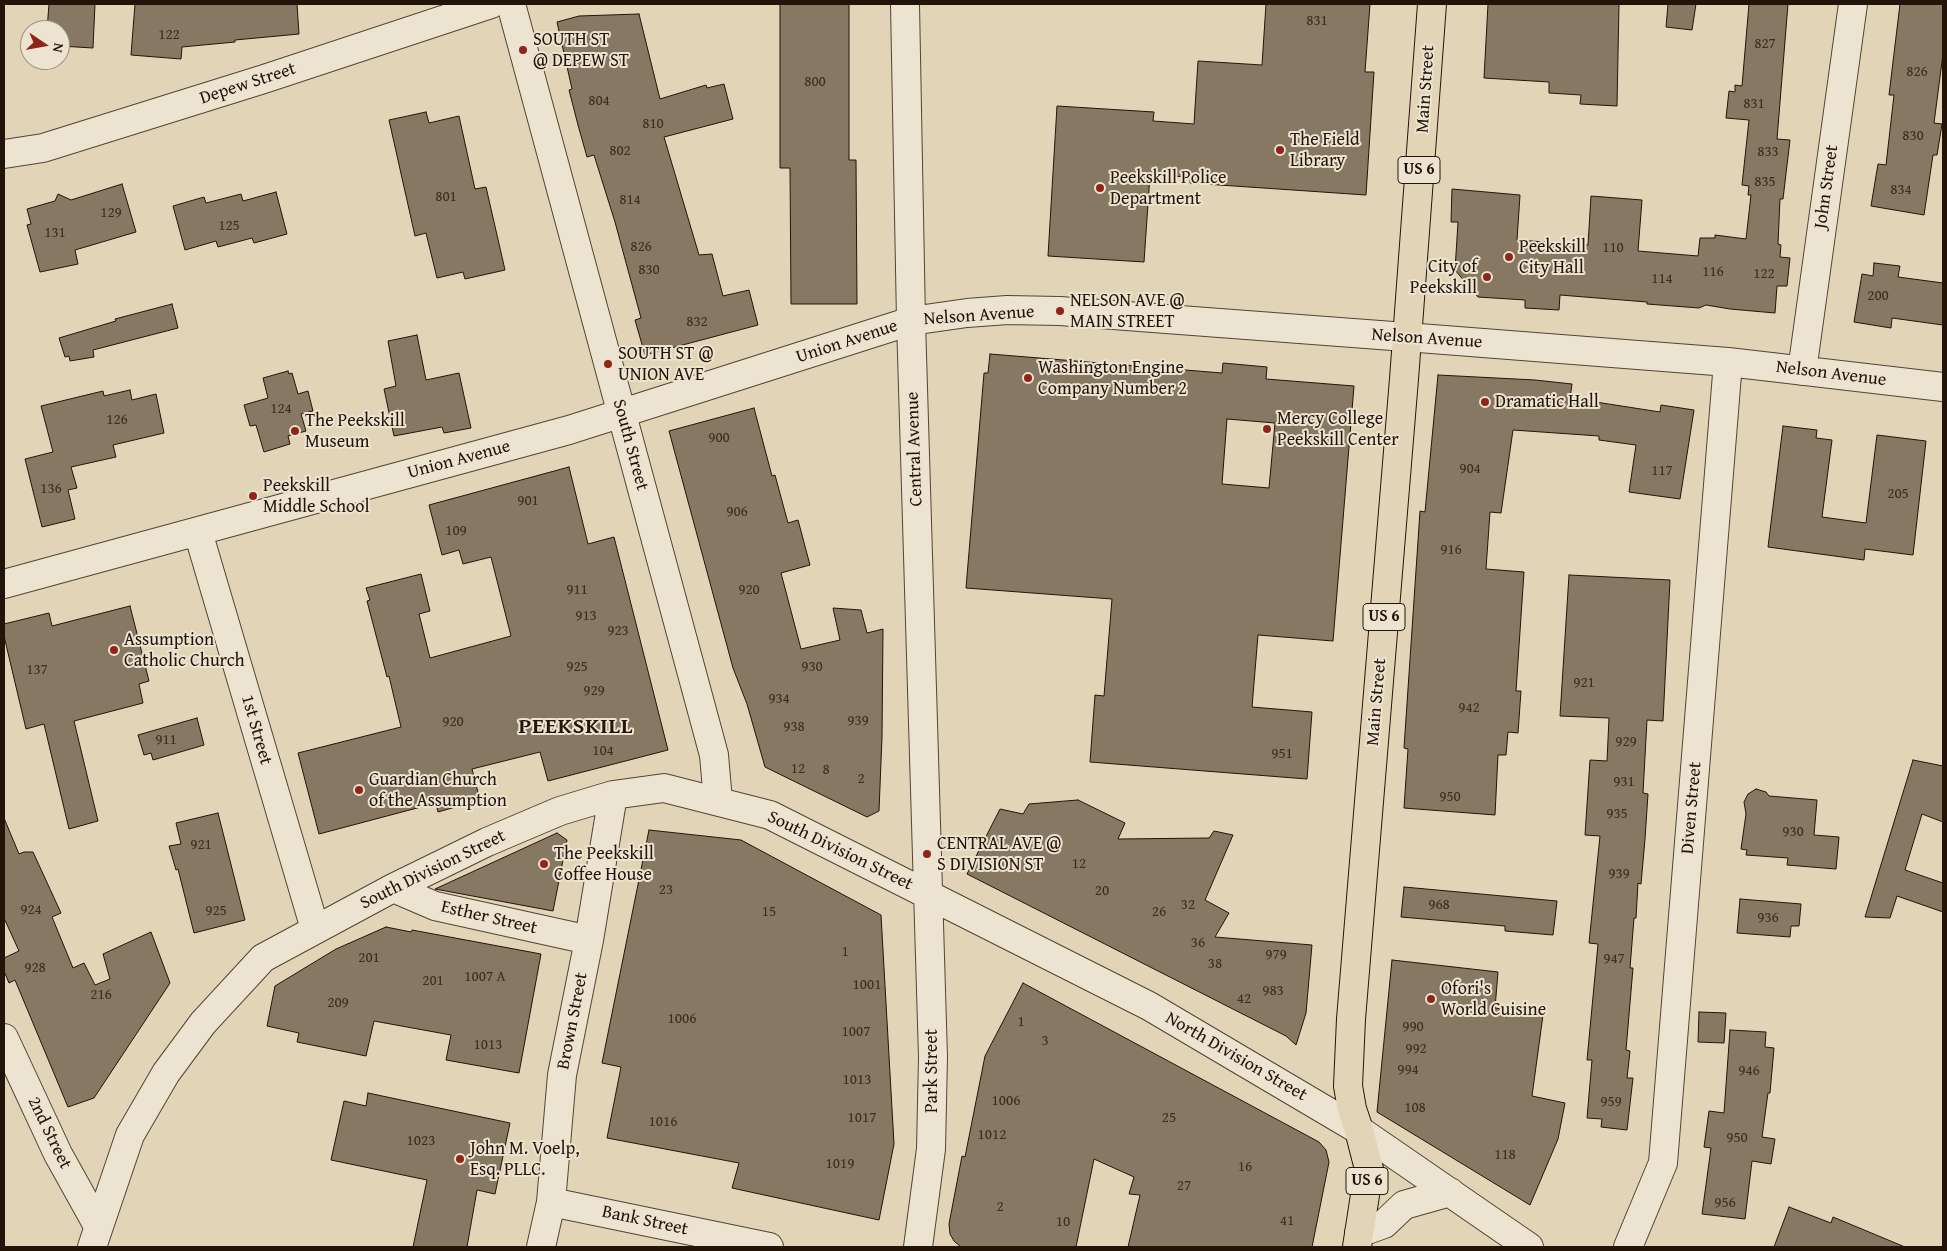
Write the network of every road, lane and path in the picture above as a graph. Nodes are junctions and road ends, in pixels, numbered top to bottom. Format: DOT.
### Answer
graph roads {
  1 [pos="490,4"];
  2 [pos="511,4"];
  3 [pos="905,4"];
  4 [pos="1432,4"];
  5 [pos="1853,4"];
  6 [pos="4,154"];
  7 [pos="911,321"];
  8 [pos="1406,337"];
  9 [pos="1728,362"];
  10 [pos="1802,370"];
  11 [pos="1943,387"];
  12 [pos="621,414"];
  13 [pos="198,532"];
  14 [pos="4,584"];
  15 [pos="613,795"];
  16 [pos="718,801"];
  17 [pos="393,888"];
  18 [pos="927,894"];
  19 [pos="314,929"];
  20 [pos="589,940"];
  21 [pos="4,1038"];
  22 [pos="1359,1130"];
  23 [pos="1450,1192"];
  24 [pos="551,1202"];
  25 [pos="95,1237"];
  26 [pos="1358,1240"];
  27 [pos="541,1247"];
  28 [pos="769,1247"];
  29 [pos="918,1247"];
  30 [pos="1529,1247"];
  31 [pos="1628,1247"];
  1 -- 6 [label="street, Depew Street"];
  2 -- 12 [label="street, South Street"];
  3 -- 7 [label="street, Central Avenue"];
  4 -- 8 [label="main road, Main Street / US 6"];
  5 -- 10 [label="street, John Street"];
  7 -- 8 [label="street, Nelson Avenue"];
  7 -- 12 [label="street, Union Avenue"];
  7 -- 18 [label="street, Central Avenue"];
  8 -- 9 [label="street, Nelson Avenue"];
  8 -- 22 [label="main road, Main Street / US 6"];
  9 -- 10 [label="street, Nelson Avenue"];
  9 -- 31 [label="street, Diven Street"];
  10 -- 11 [label="street, Nelson Avenue"];
  12 -- 13 [label="street, Union Avenue"];
  12 -- 16 [label="street, South Street"];
  13 -- 14 [label="street, Union Avenue"];
  13 -- 19 [label="street, 1st Street"];
  15 -- 16 [label="street, South Division Street"];
  15 -- 17 [label="street, South Division Street"];
  15 -- 20 [label="street, Brown Street"];
  16 -- 18 [label="street, South Division Street"];
  17 -- 19 [label="street, South Division Street"];
  17 -- 20 [label="street, Esther Street"];
  18 -- 22 [label="street, North Division Street"];
  18 -- 29 [label="street, Park Street"];
  19 -- 25 [label="street, South Division Street"];
  20 -- 24 [label="street, Brown Street"];
  21 -- 25 [label="street, 2nd Street"];
  22 -- 23 [label="street, North Division Street"];
  22 -- 26 [label="main road, Main Street / US 6"];
  23 -- 26 [label="street"];
  23 -- 30 [label="street, North Division Street"];
  24 -- 27 [label="street, Brown Street"];
  24 -- 28 [label="street, Bank Street"];
}
